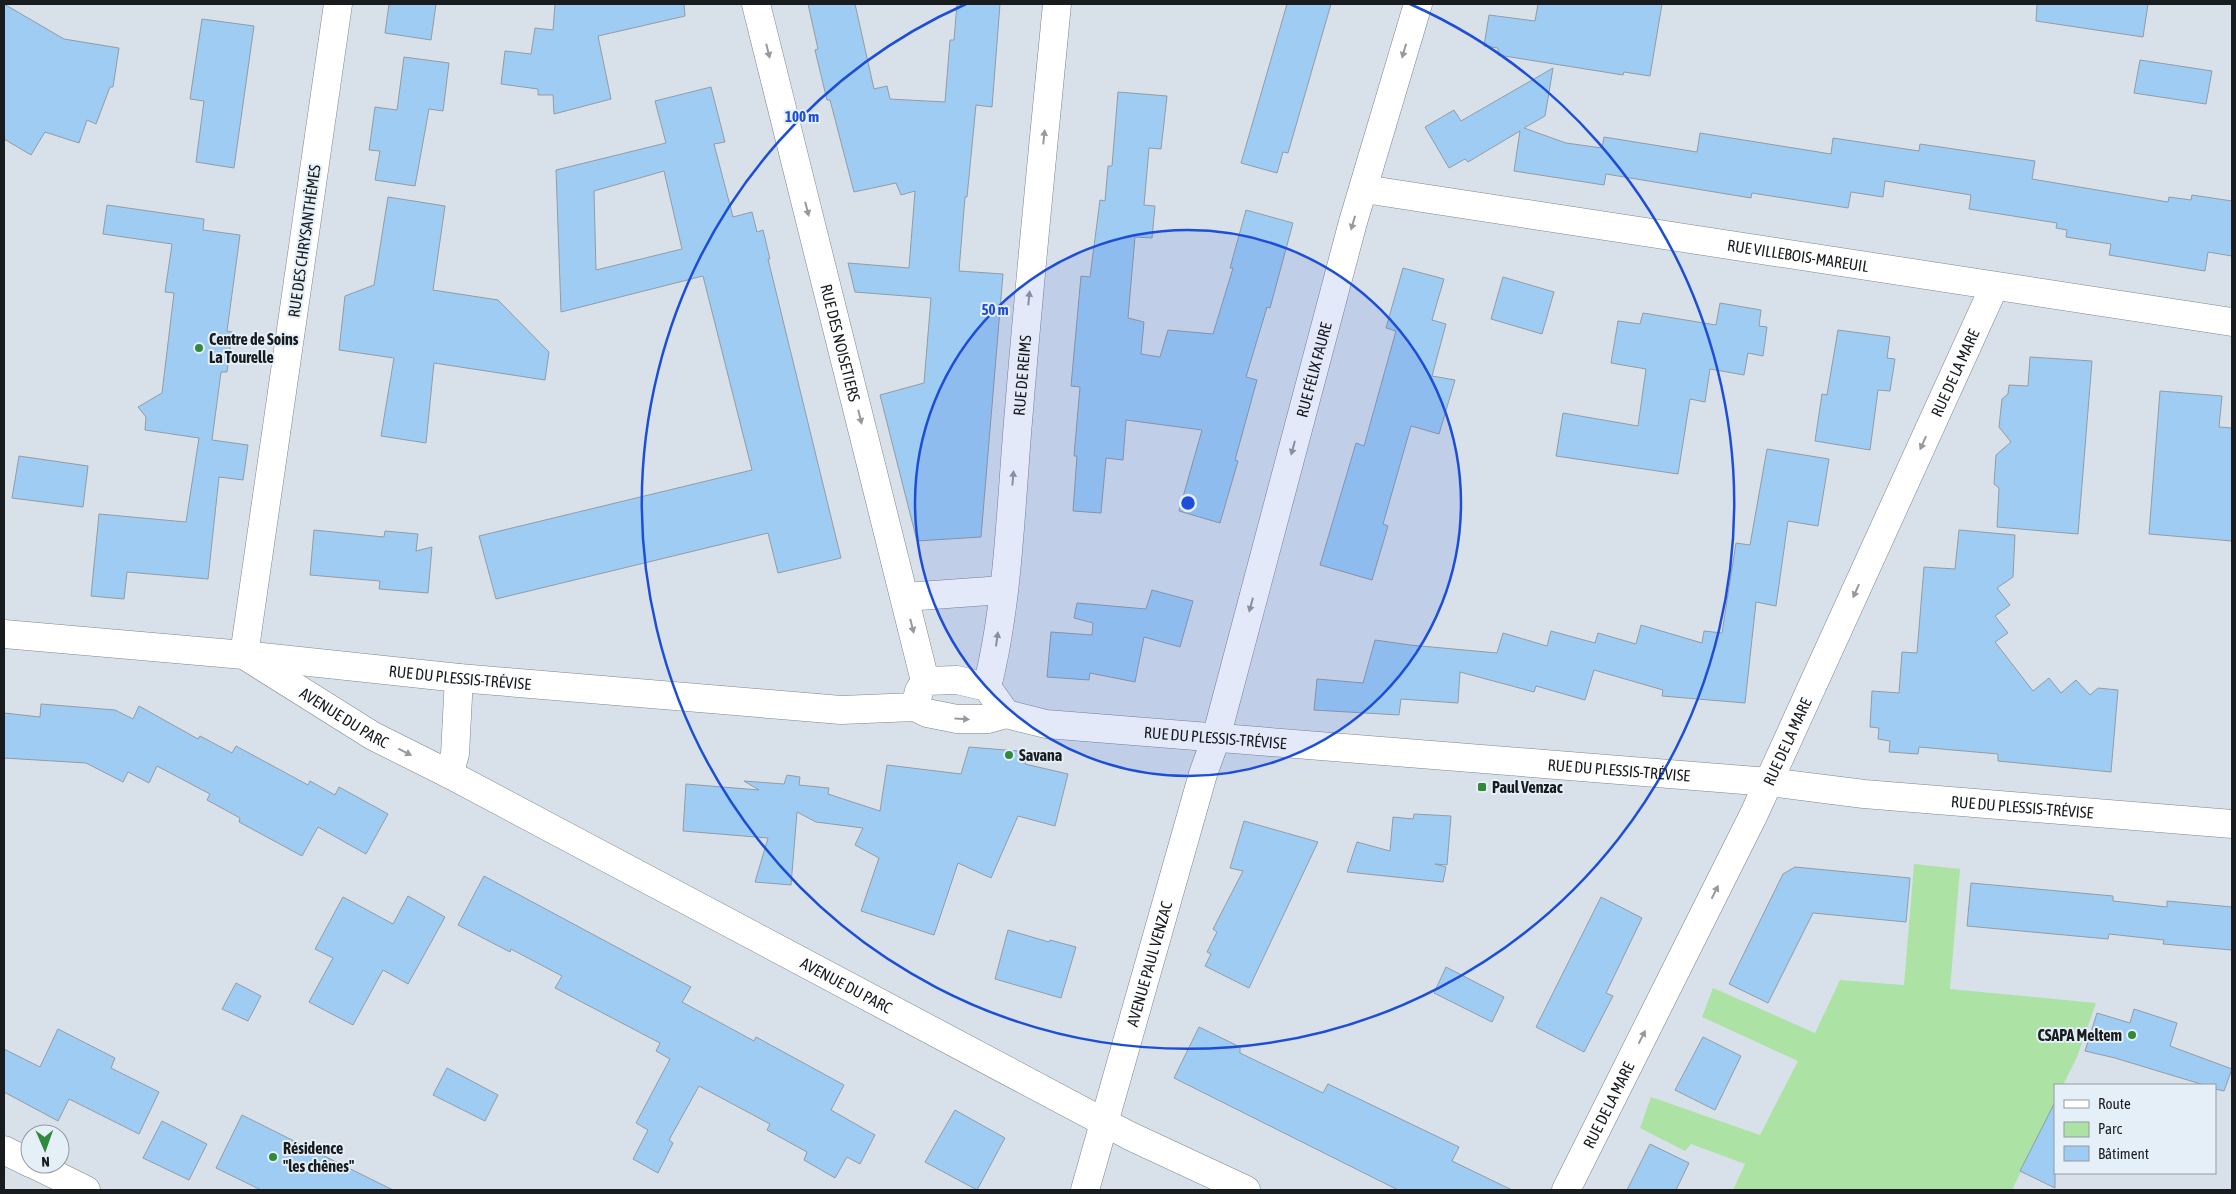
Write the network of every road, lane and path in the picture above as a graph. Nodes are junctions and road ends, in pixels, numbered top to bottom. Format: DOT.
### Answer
graph roads {
  1 [pos="338,4"];
  2 [pos="756,4"];
  3 [pos="1057,4"];
  4 [pos="1418,4"];
  5 [pos="1364,189"];
  6 [pos="1994,287"];
  7 [pos="2232,322"];
  8 [pos="1003,590"];
  9 [pos="905,597"];
  10 [pos="4,634"];
  11 [pos="244,655"];
  12 [pos="459,678"];
  13 [pos="925,681"];
  14 [pos="988,687"];
  15 [pos="915,707"];
  16 [pos="1006,714"];
  17 [pos="1216,738"];
  18 [pos="449,774"];
  19 [pos="1769,782"];
  20 [pos="2232,824"];
  21 [pos="1105,1122"];
  22 [pos="4,1150"];
  23 [pos="20,1158"];
  24 [pos="53,1174"];
  25 [pos="86,1190"];
  26 [pos="1085,1190"];
  27 [pos="1246,1190"];
  28 [pos="1566,1190"];
  1 -- 11 [label="street, RUE DES CHRYSANTHÈMES"];
  2 -- 9 [label="street, RUE DES NOISETIERS, one-way"];
  8 -- 3 [label="street, RUE DE REIMS, one-way"];
  4 -- 5 [label="street, RUE FÉLIX FAURE, one-way"];
  5 -- 6 [label="street, RUE VILLEBOIS-MAREUIL"];
  5 -- 17 [label="street, RUE FÉLIX FAURE, one-way"];
  6 -- 7 [label="street, RUE VILLEBOIS-MAREUIL"];
  6 -- 19 [label="street, RUE DE LA MARE, one-way"];
  8 -- 9 [label="street"];
  14 -- 8 [label="street, RUE DE REIMS, one-way"];
  9 -- 13 [label="street, RUE DES NOISETIERS, one-way"];
  10 -- 11 [label="street, RUE DU PLESSIS-TRÉVISE"];
  11 -- 12 [label="street, RUE DU PLESSIS-TRÉVISE"];
  11 -- 18 [label="street, AVENUE DU PARC, one-way"];
  12 -- 15 [label="street, RUE DU PLESSIS-TRÉVISE"];
  12 -- 18 [label="street"];
  13 -- 14 [label="street"];
  13 -- 15 [label="street"];
  14 -- 16 [label="street"];
  15 -- 16 [label="street, RUE DU PLESSIS-TRÉVISE, one-way"];
  16 -- 17 [label="street, RUE DU PLESSIS-TRÉVISE"];
  17 -- 19 [label="street, RUE DU PLESSIS-TRÉVISE"];
  17 -- 21 [label="street, AVENUE PAUL VENZAC"];
  18 -- 21 [label="street, AVENUE DU PARC"];
  19 -- 20 [label="street, RUE DU PLESSIS-TRÉVISE"];
  28 -- 19 [label="street, RUE DE LA MARE, one-way"];
  21 -- 26 [label="street, AVENUE PAUL VENZAC"];
  21 -- 27 [label="street, AVENUE DU PARC"];
  22 -- 23 [label="street"];
  24 -- 25 [label="street"];
}
